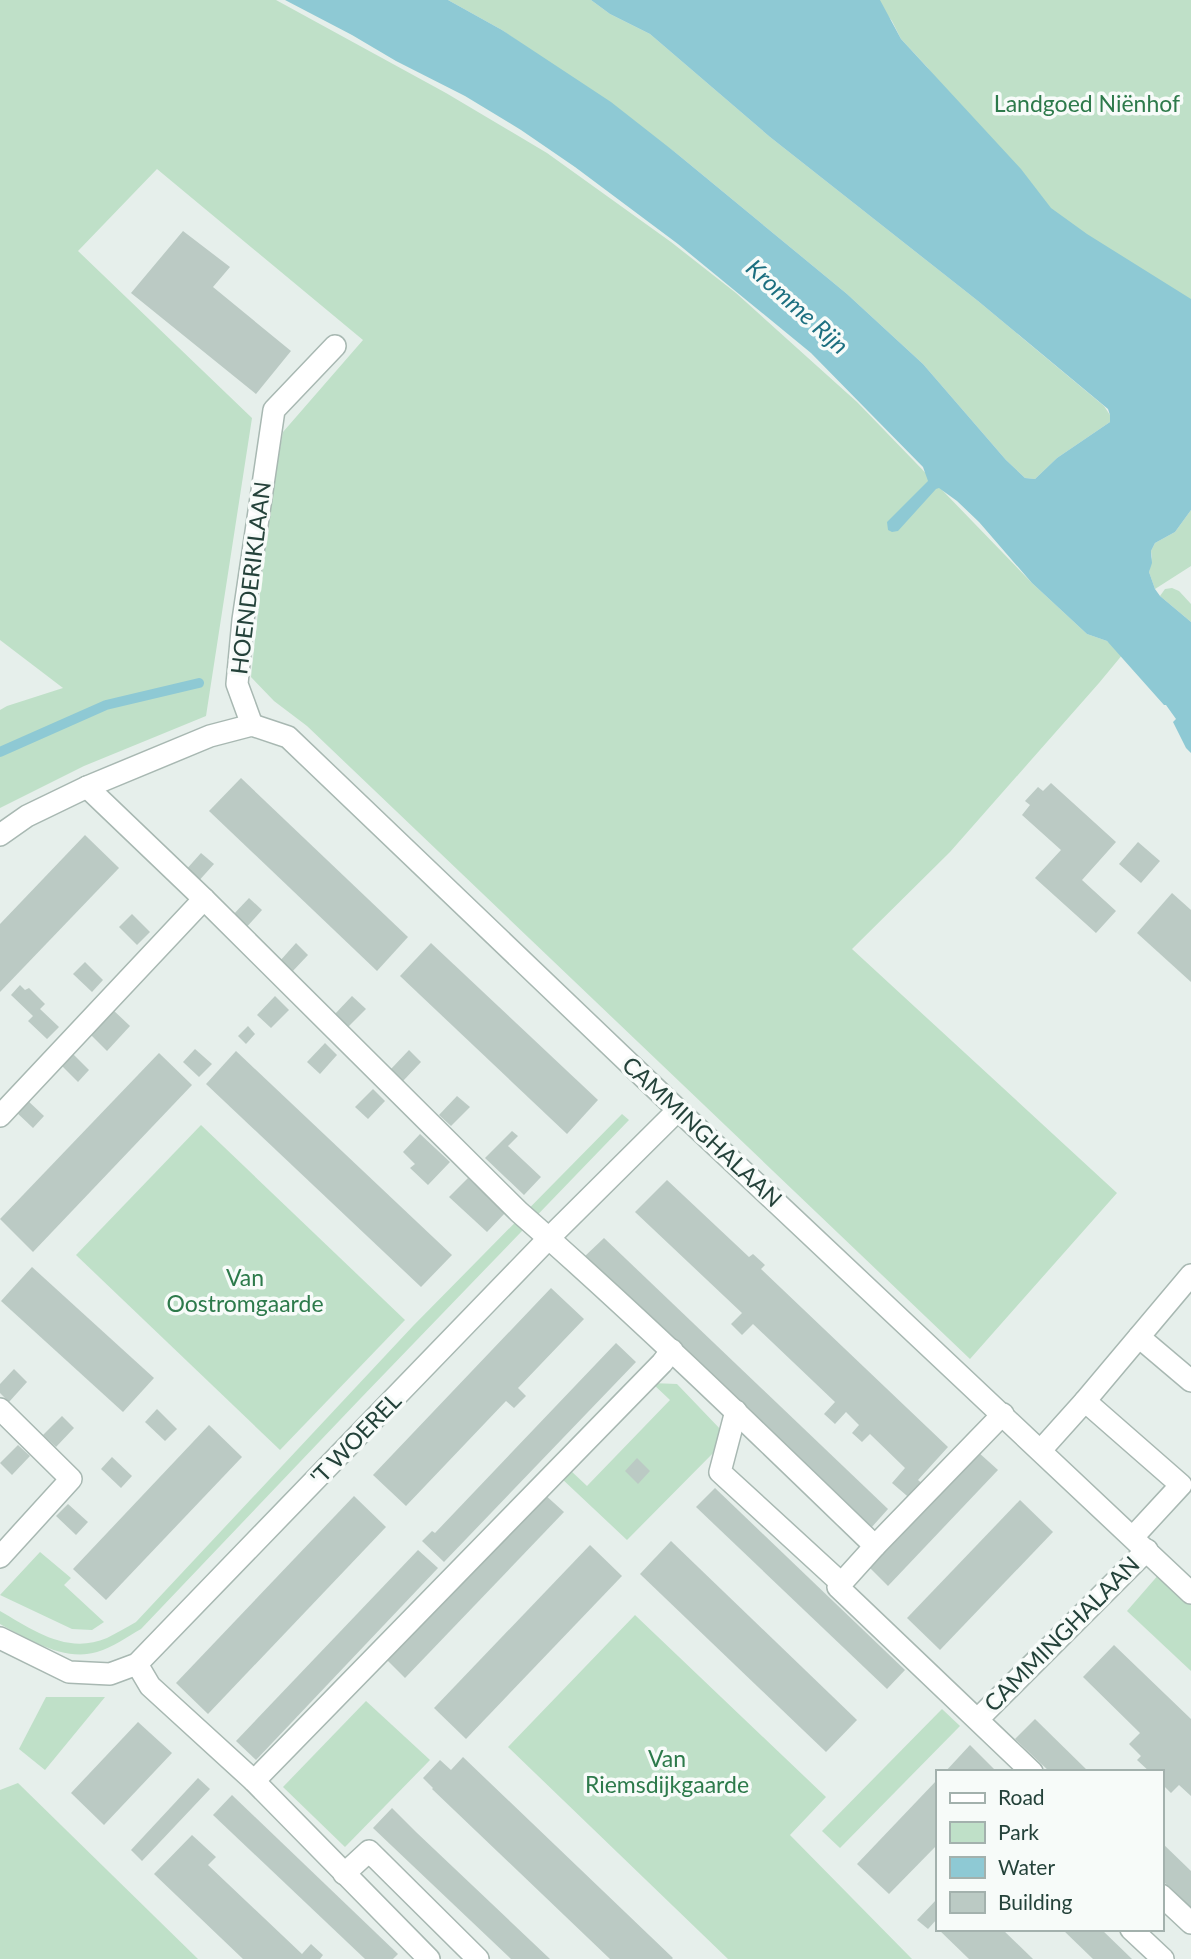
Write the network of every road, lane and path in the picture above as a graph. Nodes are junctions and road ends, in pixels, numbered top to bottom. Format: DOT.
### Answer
graph roads {
  1 [pos="335,346"];
  2 [pos="252,725"];
  3 [pos="87,787"];
  4 [pos="0,835"];
  5 [pos="204,900"];
  6 [pos="678,1110"];
  7 [pos="0,1116"];
  8 [pos="549,1238"];
  9 [pos="1191,1275"];
  10 [pos="1139,1337"];
  11 [pos="672,1350"];
  12 [pos="1191,1381"];
  13 [pos="1085,1401"];
  14 [pos="0,1409"];
  15 [pos="736,1411"];
  16 [pos="1003,1414"];
  17 [pos="1041,1450"];
  18 [pos="1188,1477"];
  19 [pos="1140,1543"];
  20 [pos="875,1546"];
  21 [pos="0,1557"];
  22 [pos="841,1583"];
  23 [pos="1191,1593"];
  24 [pos="0,1638"];
  25 [pos="137,1664"];
  26 [pos="978,1719"];
  27 [pos="1030,1770"];
  28 [pos="254,1781"];
  29 [pos="344,1874"];
  30 [pos="1163,1897"];
  31 [pos="1191,1923"];
  32 [pos="1132,1931"];
  33 [pos="429,1959"];
  34 [pos="478,1959"];
  35 [pos="1163,1959"];
  1 -- 2 [label="street, HOENDERIKLAAN"];
  2 -- 3 [label="street"];
  2 -- 6 [label="street, CAMMINGHALAAN"];
  3 -- 4 [label="street"];
  3 -- 5 [label="street"];
  5 -- 7 [label="street"];
  5 -- 8 [label="street"];
  6 -- 8 [label="street, 'T WOEREL"];
  6 -- 16 [label="street, CAMMINGHALAAN"];
  8 -- 11 [label="street"];
  8 -- 25 [label="street, 'T WOEREL"];
  9 -- 10 [label="street"];
  10 -- 12 [label="street"];
  10 -- 13 [label="street"];
  11 -- 15 [label="street"];
  11 -- 28 [label="street"];
  13 -- 17 [label="street"];
  13 -- 18 [label="street"];
  14 -- 21 [label="street"];
  15 -- 20 [label="street"];
  15 -- 22 [label="street"];
  16 -- 17 [label="street, CAMMINGHALAAN"];
  16 -- 20 [label="street"];
  17 -- 19 [label="street, CAMMINGHALAAN"];
  18 -- 19 [label="street"];
  19 -- 23 [label="street, CAMMINGHALAAN"];
  19 -- 26 [label="street, CAMMINGHALAAN"];
  20 -- 22 [label="street"];
  22 -- 26 [label="street"];
  24 -- 25 [label="street, 'T WOEREL"];
  25 -- 28 [label="street"];
  26 -- 27 [label="street"];
  28 -- 29 [label="street"];
  29 -- 33 [label="street"];
  29 -- 34 [label="street"];
  30 -- 31 [label="street"];
  32 -- 35 [label="street"];
}
